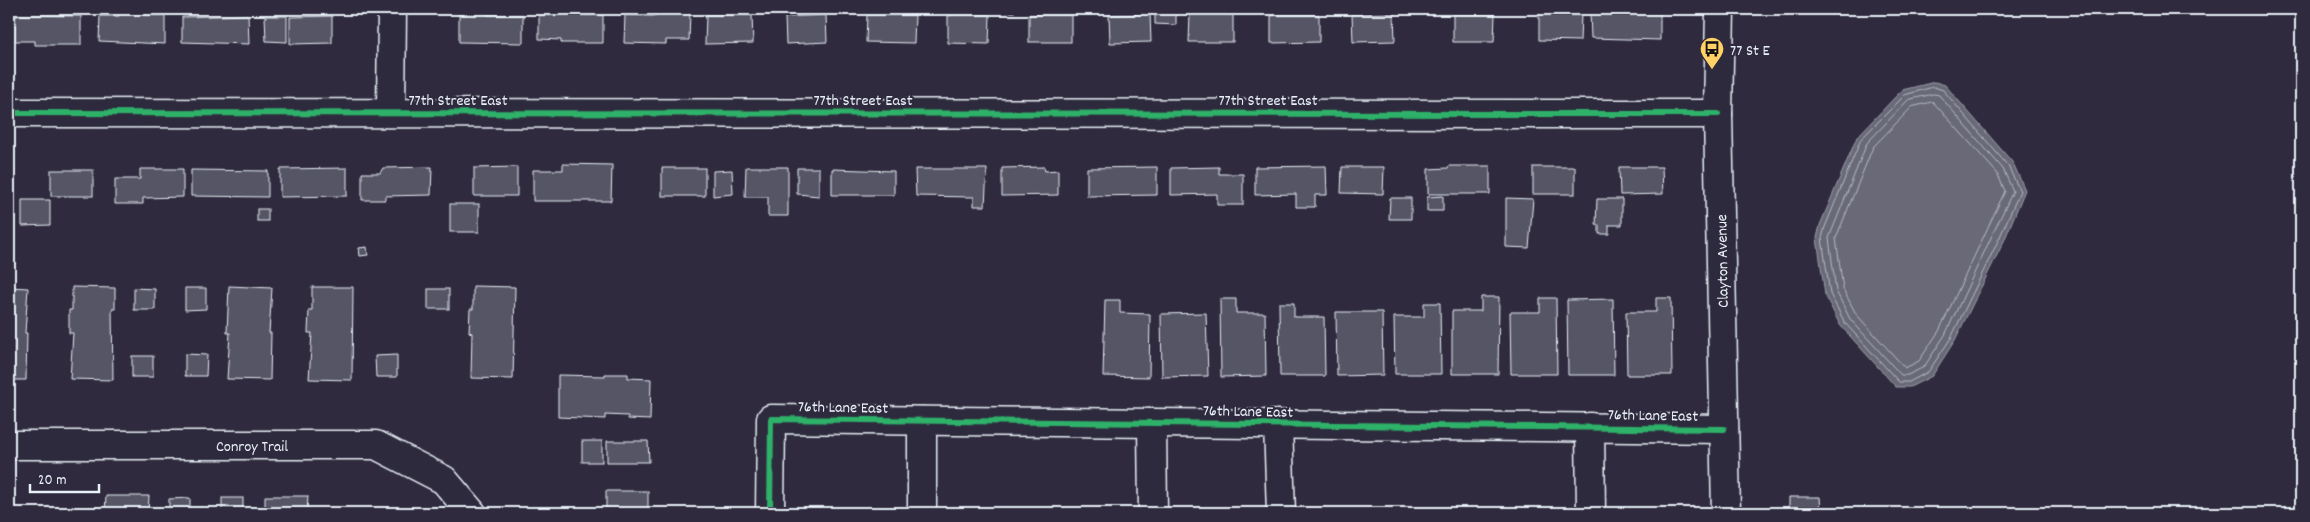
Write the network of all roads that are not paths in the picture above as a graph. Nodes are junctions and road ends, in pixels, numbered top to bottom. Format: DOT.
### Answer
graph roads {
  1 [pos="392,9"];
  2 [pos="1720,9"];
  3 [pos="391,112"];
  4 [pos="9,114"];
  5 [pos="1718,114"];
  6 [pos="922,421"];
  7 [pos="1152,423"];
  8 [pos="1278,424"];
  9 [pos="1590,427"];
  10 [pos="1724,429"];
  11 [pos="9,445"];
  12 [pos="472,513"];
  13 [pos="770,513"];
  14 [pos="922,513"];
  15 [pos="1153,513"];
  16 [pos="1281,513"];
  17 [pos="1591,513"];
  18 [pos="1726,513"];
  1 -- 3 [label="street"];
  2 -- 5 [label="street, Clayton Avenue"];
  3 -- 4 [label="street, 77th Street East"];
  3 -- 5 [label="street, 77th Street East"];
  5 -- 10 [label="street, Clayton Avenue"];
  6 -- 7 [label="street, 76th Lane East"];
  6 -- 13 [label="street, 76th Lane East"];
  6 -- 14 [label="street"];
  7 -- 8 [label="street, 76th Lane East"];
  7 -- 15 [label="street"];
  8 -- 9 [label="street, 76th Lane East"];
  8 -- 16 [label="street"];
  9 -- 10 [label="street, 76th Lane East"];
  9 -- 17 [label="street"];
  10 -- 18 [label="street, Clayton Avenue"];
  11 -- 12 [label="street, Conroy Trail"];
}
